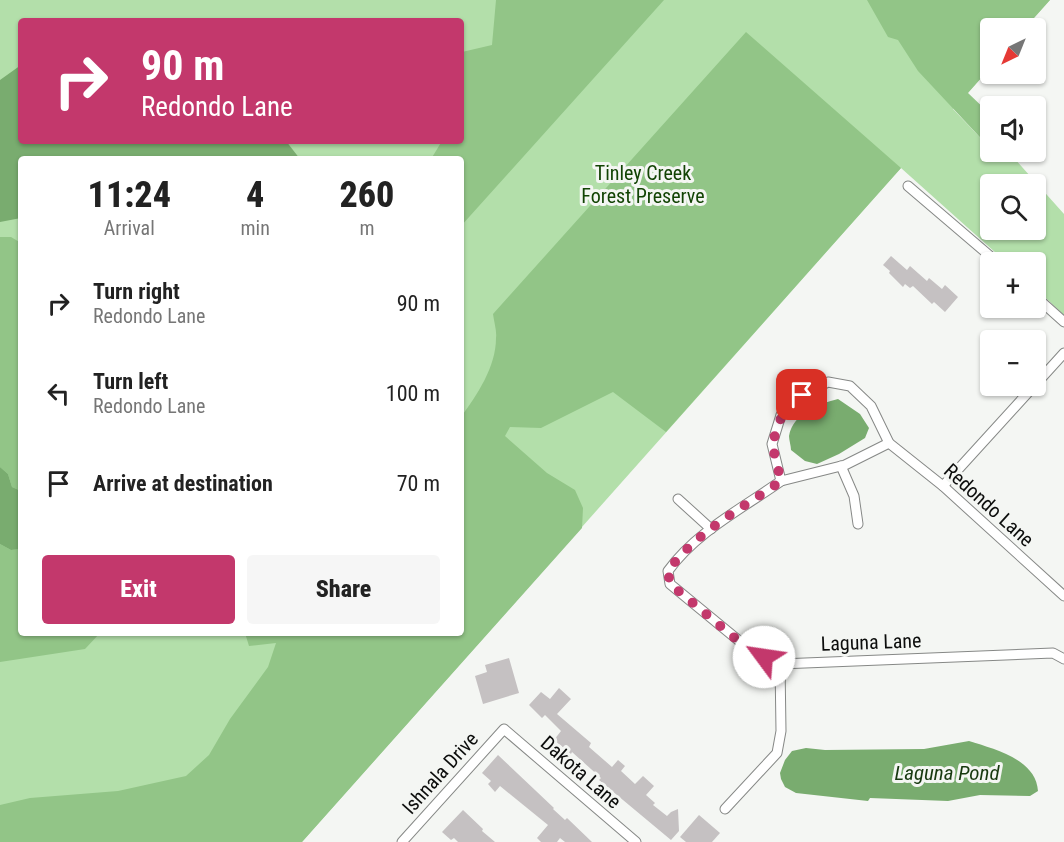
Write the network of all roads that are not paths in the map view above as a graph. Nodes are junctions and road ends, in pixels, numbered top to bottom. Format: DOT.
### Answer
graph roads {
  1 [pos="908,186"];
  2 [pos="984,252"];
  3 [pos="1046,306"];
  4 [pos="1064,322"];
  5 [pos="1064,353"];
  6 [pos="1046,373"];
  7 [pos="1025,396"];
  8 [pos="889,443"];
  9 [pos="841,466"];
  10 [pos="781,481"];
  11 [pos="943,486"];
  12 [pos="678,499"];
  13 [pos="858,524"];
  14 [pos="711,529"];
  15 [pos="1064,596"];
  16 [pos="1064,659"];
  17 [pos="780,664"];
  18 [pos="504,729"];
  19 [pos="725,809"];
  20 [pos="406,838"];
  21 [pos="417,842"];
  22 [pos="636,842"];
  1 -- 2 [label="street"];
  3 -- 4 [label="street"];
  5 -- 6 [label="street"];
  7 -- 11 [label="street"];
  8 -- 9 [label="street"];
  8 -- 10 [label="street, Redondo Lane"];
  8 -- 11 [label="street, Redondo Lane"];
  9 -- 10 [label="street"];
  9 -- 13 [label="street"];
  10 -- 14 [label="street"];
  11 -- 15 [label="street, Redondo Lane"];
  12 -- 14 [label="street"];
  14 -- 17 [label="street, Laguna Lane"];
  16 -- 17 [label="street, Laguna Lane"];
  17 -- 19 [label="street"];
  18 -- 20 [label="street, Ishnala Drive"];
  18 -- 22 [label="street, Dakota Lane"];
  20 -- 21 [label="street"];
}
